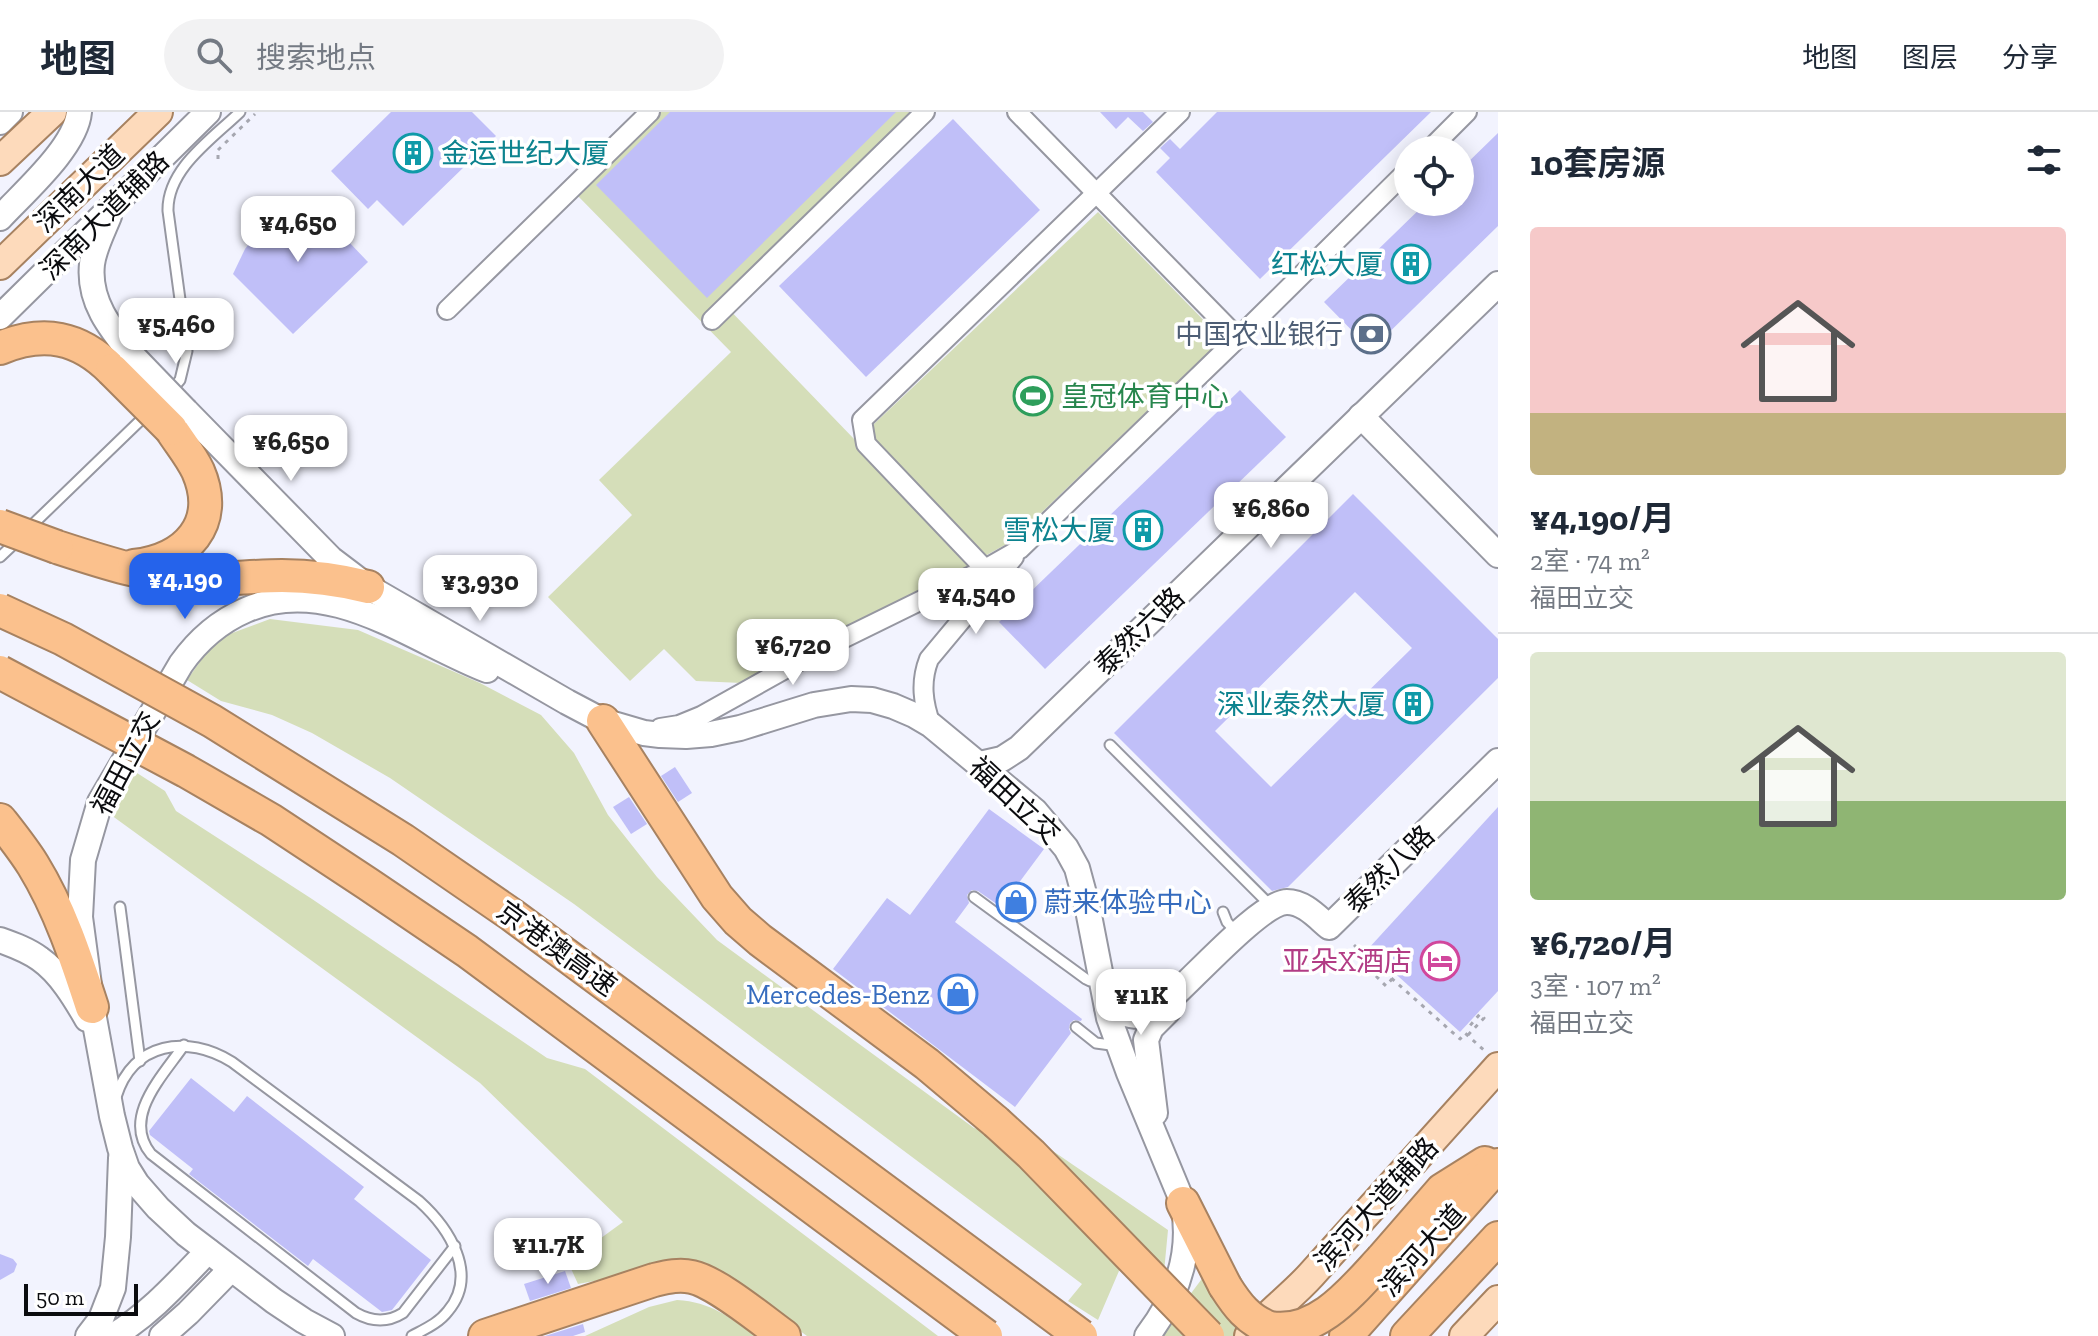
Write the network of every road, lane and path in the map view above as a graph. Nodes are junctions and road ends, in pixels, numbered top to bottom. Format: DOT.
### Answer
graph roads {
  1 [pos="10,112"];
  2 [pos="52,112"];
  3 [pos="79,112"];
  4 [pos="158,112"];
  5 [pos="208,112"];
  6 [pos="240,112"];
  7 [pos="650,112"];
  8 [pos="925,112"];
  9 [pos="1017,112"];
  10 [pos="1180,112"];
  11 [pos="1467,112"];
  12 [pos="255,113"];
  13 [pos="0,122"];
  14 [pos="1443,136"];
  15 [pos="192,143"];
  16 [pos="218,159"];
  17 [pos="0,161"];
  18 [pos="1394,184"];
  19 [pos="1096,193"];
  20 [pos="112,208"];
  21 [pos="0,218"];
  22 [pos="0,265"];
  23 [pos="1498,284"];
  24 [pos="1498,296"];
  25 [pos="447,310"];
  26 [pos="0,317"];
  27 [pos="712,320"];
  28 [pos="1238,338"];
  29 [pos="0,348"];
  30 [pos="122,362"];
  31 [pos="165,396"];
  32 [pos="170,416"];
  33 [pos="1364,419"];
  34 [pos="0,526"];
  35 [pos="1020,549"];
  36 [pos="1498,555"];
  37 [pos="0,557"];
  38 [pos="121,568"];
  39 [pos="985,569"];
  40 [pos="368,587"];
  41 [pos="0,610"];
  42 [pos="0,672"];
  43 [pos="567,702"];
  44 [pos="616,724"];
  45 [pos="931,725"];
  46 [pos="1110,745"];
  47 [pos="1498,761"];
  48 [pos="980,764"];
  49 [pos="1015,794"];
  50 [pos="0,820"];
  51 [pos="974,897"];
  52 [pos="120,907"];
  53 [pos="1270,908"];
  54 [pos="1223,912"];
  55 [pos="1238,934"];
  56 [pos="0,940"];
  57 [pos="1354,945"];
  58 [pos="1376,976"];
  59 [pos="1101,979"];
  60 [pos="1392,979"];
  61 [pos="92,1007"];
  62 [pos="1107,1007"];
  63 [pos="1076,1027"];
  64 [pos="1468,1028"];
  65 [pos="1468,1035"];
  66 [pos="99,1044"];
  67 [pos="184,1045"];
  68 [pos="1118,1046"];
  69 [pos="1493,1060"];
  70 [pos="140,1061"];
  71 [pos="112,1116"];
  72 [pos="1158,1143"];
  73 [pos="120,1148"];
  74 [pos="1498,1155"];
  75 [pos="1498,1165"];
  76 [pos="1183,1203"];
  77 [pos="1498,1238"];
  78 [pos="455,1246"];
  79 [pos="208,1251"];
  80 [pos="231,1269"];
  81 [pos="1498,1300"];
  82 [pos="88,1336"];
  83 [pos="113,1336"];
  84 [pos="162,1336"];
  85 [pos="332,1336"];
  86 [pos="412,1336"];
  87 [pos="485,1336"];
  88 [pos="784,1336"];
  89 [pos="986,1336"];
  90 [pos="1081,1336"];
  91 [pos="1147,1336"];
  92 [pos="1208,1336"];
  93 [pos="1249,1336"];
  94 [pos="1346,1336"];
  95 [pos="1407,1336"];
  96 [pos="1464,1336"];
  1 -- 13 [label="street"];
  2 -- 17 [label="main road"];
  3 -- 21 [label="street, 深南大道"];
  4 -- 22 [label="main road, 深南大道"];
  5 -- 15 [label="street, 深南大道辅路"];
  6 -- 15 [label="lane"];
  7 -- 25 [label="street"];
  8 -- 27 [label="street"];
  9 -- 19 [label="street"];
  10 -- 19 [label="street"];
  11 -- 14 [label="street"];
  12 -- 16 [label="path, bridge"];
  15 -- 20 [label="street, 深南大道辅路"];
  15 -- 31 [label="lane"];
  18 -- 28 [label="street"];
  19 -- 28 [label="street"];
  19 -- 39 [label="street"];
  20 -- 26 [label="street, 深南大道辅路"];
  20 -- 30 [label="street"];
  23 -- 33 [label="street, 泰然六路"];
  24 -- 33 [label="street, 泰然六路"];
  28 -- 35 [label="street"];
  29 -- 30 [label="highway"];
  30 -- 32 [label="highway, bridge"];
  32 -- 37 [label="lane"];
  32 -- 38 [label="highway"];
  32 -- 40 [label="street, 福田立交"];
  33 -- 36 [label="street"];
  33 -- 48 [label="street, 泰然六路"];
  33 -- 49 [label="street, 泰然六路"];
  34 -- 38 [label="highway, bridge"];
  35 -- 39 [label="street"];
  35 -- 45 [label="street"];
  38 -- 40 [label="highway"];
  39 -- 44 [label="street"];
  40 -- 43 [label="street, 福田立交"];
  41 -- 90 [label="highway, 京港澳高速, bridge"];
  42 -- 89 [label="highway, 京港澳高速, bridge"];
  43 -- 44 [label="street, 福田立交"];
  43 -- 61 [label="street, 福田立交"];
  44 -- 45 [label="street, 福田立交"];
  44 -- 92 [label="highway, bridge"];
  45 -- 48 [label="street, 福田立交"];
  46 -- 53 [label="lane"];
  47 -- 53 [label="street, 泰然八路"];
  48 -- 49 [label="street, 福田立交"];
  49 -- 59 [label="street, 福田立交"];
  50 -- 61 [label="highway"];
  51 -- 59 [label="lane"];
  52 -- 70 [label="lane"];
  53 -- 55 [label="street"];
  53 -- 72 [label="street"];
  54 -- 55 [label="lane"];
  55 -- 62 [label="street"];
  56 -- 66 [label="street"];
  57 -- 60 [label="path"];
  58 -- 60 [label="path"];
  59 -- 62 [label="street, 福田立交"];
  60 -- 65 [label="path"];
  61 -- 66 [label="street, 福田立交"];
  62 -- 68 [label="street, 福田立交"];
  63 -- 68 [label="lane"];
  64 -- 65 [label="path"];
  65 -- 69 [label="path"];
  66 -- 71 [label="street, 福田立交"];
  67 -- 70 [label="lane"];
  67 -- 78 [label="lane"];
  67 -- 78 [label="lane"];
  68 -- 72 [label="street, 福田立交"];
  69 -- 93 [label="main road, 滨河大道辅路"];
  70 -- 71 [label="lane"];
  71 -- 73 [label="street, 福田立交"];
  72 -- 76 [label="street, 福田立交"];
  73 -- 79 [label="street, 福田立交"];
  73 -- 82 [label="street"];
  74 -- 76 [label="highway, bridge"];
  75 -- 94 [label="highway, 滨河大道"];
  76 -- 91 [label="street, 福田立交"];
  77 -- 95 [label="highway, 滨河大道"];
  78 -- 86 [label="lane"];
  79 -- 80 [label="street, 福田立交"];
  79 -- 83 [label="street"];
  80 -- 84 [label="street"];
  80 -- 85 [label="street, 福田立交"];
  81 -- 96 [label="main road"];
  87 -- 88 [label="highway"];
}
